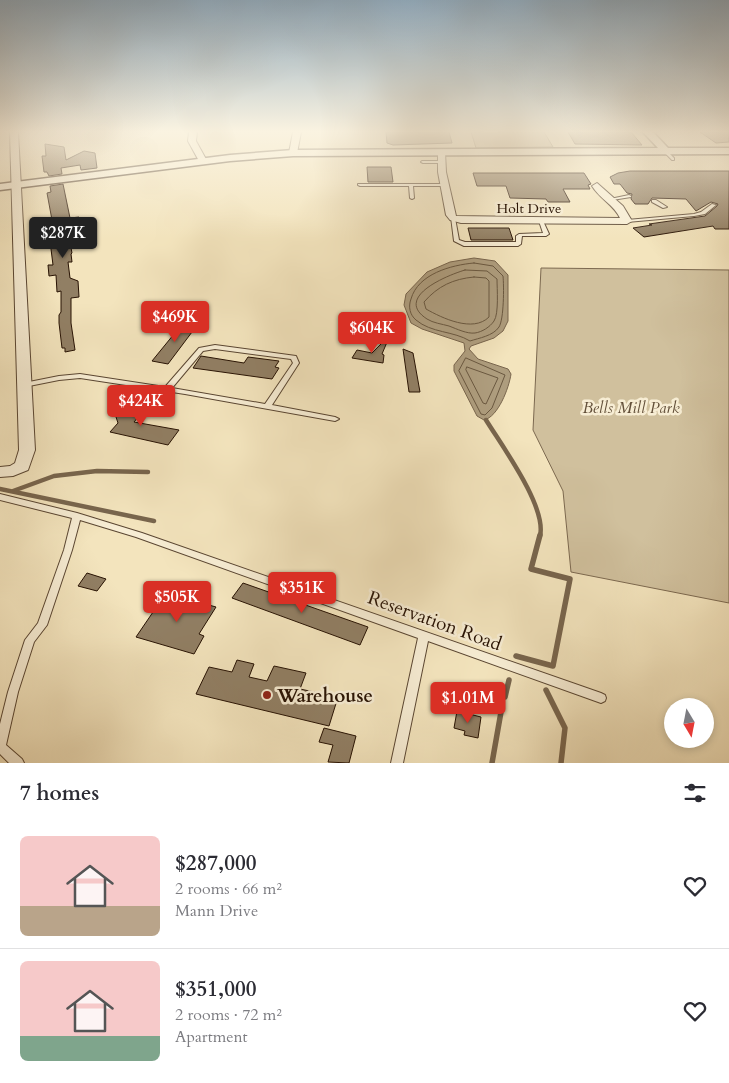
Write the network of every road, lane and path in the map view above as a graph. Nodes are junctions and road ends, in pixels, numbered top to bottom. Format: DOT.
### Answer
graph roads {
  1 [pos="15,168"];
  2 [pos="152,168"];
  3 [pos="442,168"];
  4 [pos="16,185"];
  5 [pos="360,185"];
  6 [pos="411,185"];
  7 [pos="445,185"];
  8 [pos="597,186"];
  9 [pos="0,187"];
  10 [pos="629,196"];
  11 [pos="412,198"];
  12 [pos="612,200"];
  13 [pos="654,201"];
  14 [pos="714,205"];
  15 [pos="665,207"];
  16 [pos="453,218"];
  17 [pos="541,221"];
  18 [pos="627,221"];
  19 [pos="24,385"];
  20 [pos="167,389"];
  21 [pos="267,407"];
  22 [pos="334,419"];
  23 [pos="0,472"];
  24 [pos="0,497"];
  25 [pos="77,516"];
  26 [pos="424,634"];
  27 [pos="601,698"];
  28 [pos="18,763"];
  29 [pos="397,763"];
  1 -- 4 [label="street"];
  2 -- 4 [label="street"];
  3 -- 7 [label="street"];
  4 -- 9 [label="street"];
  4 -- 19 [label="street"];
  5 -- 6 [label="lane"];
  6 -- 7 [label="lane"];
  6 -- 11 [label="lane"];
  7 -- 16 [label="street"];
  8 -- 12 [label="street"];
  10 -- 12 [label="lane"];
  12 -- 18 [label="street"];
  13 -- 15 [label="lane"];
  14 -- 18 [label="lane"];
  16 -- 17 [label="street, Holt Drive"];
  16 -- 17 [label="lane"];
  17 -- 18 [label="street, Holt Drive"];
  19 -- 20 [label="lane"];
  19 -- 23 [label="street"];
  20 -- 21 [label="lane"];
  20 -- 21 [label="lane"];
  21 -- 22 [label="lane"];
  24 -- 25 [label="lane, Reservation Road"];
  25 -- 26 [label="lane, Reservation Road"];
  25 -- 28 [label="lane"];
  26 -- 27 [label="lane, Reservation Road"];
  26 -- 29 [label="lane"];
}
